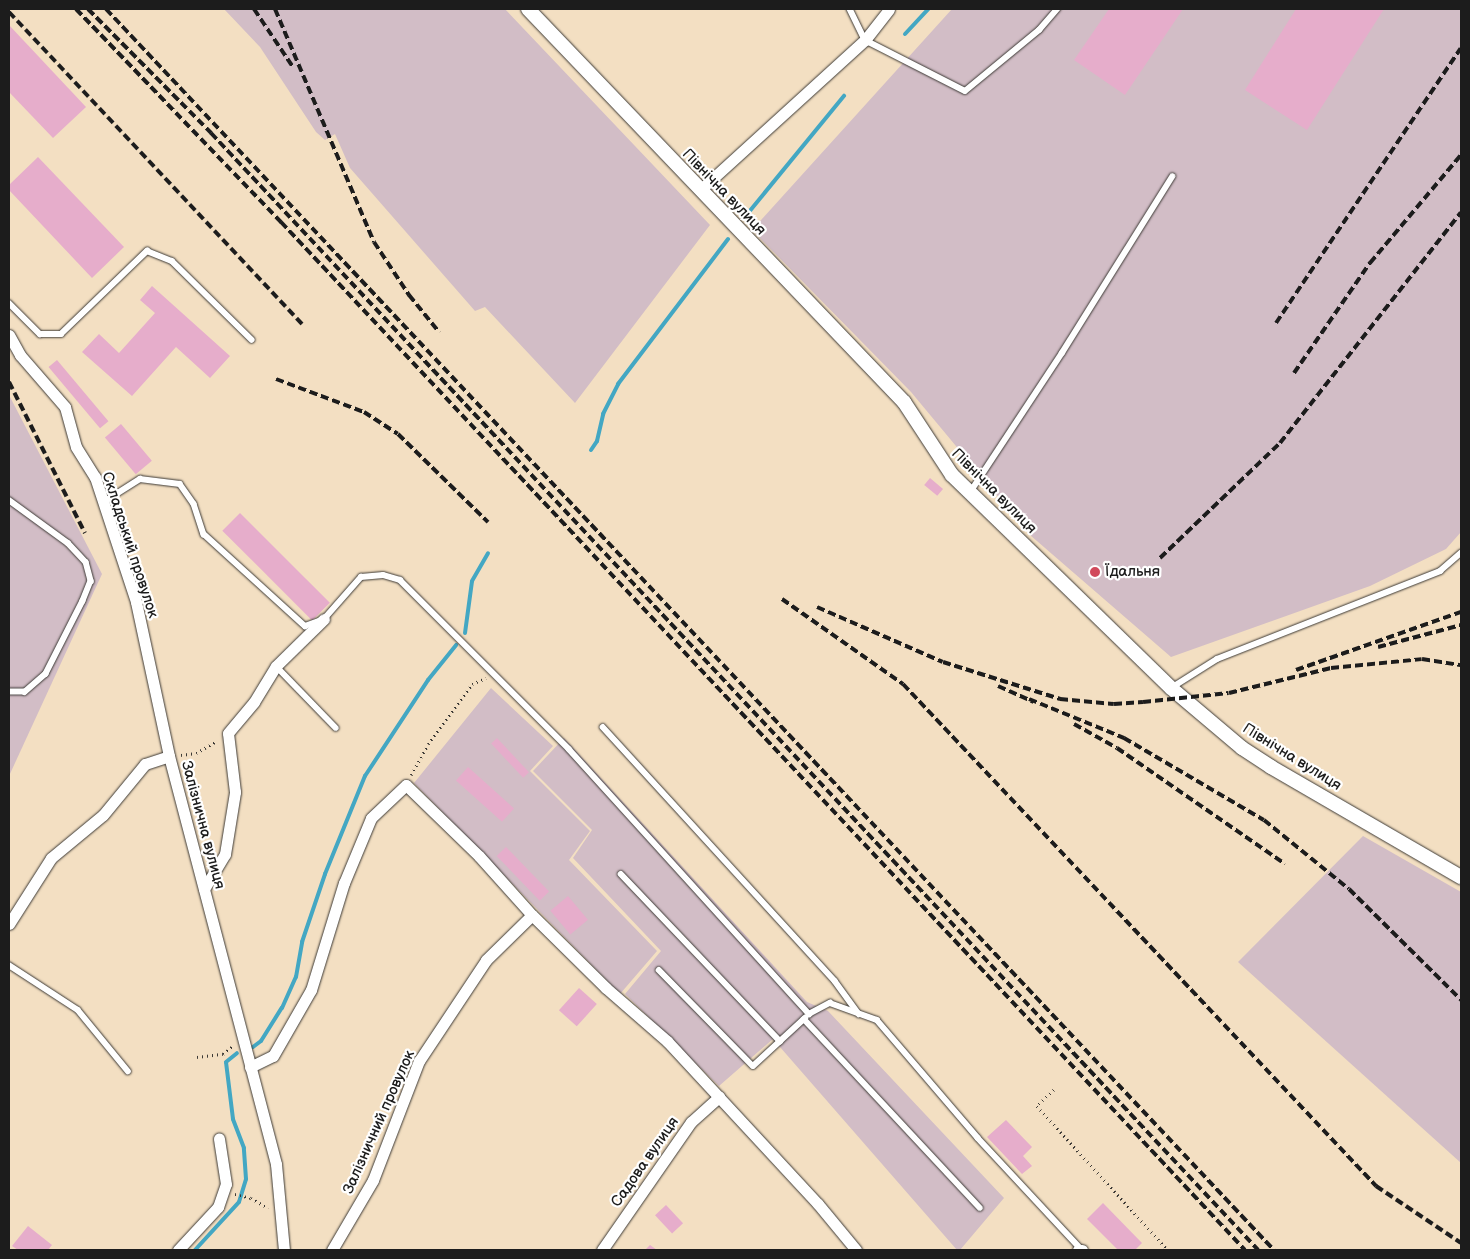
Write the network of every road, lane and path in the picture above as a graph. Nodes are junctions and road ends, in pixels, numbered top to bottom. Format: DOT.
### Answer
graph roads {
  1 [pos="528,9"];
  2 [pos="850,9"];
  3 [pos="889,9"];
  4 [pos="1057,9"];
  5 [pos="865,40"];
  6 [pos="1172,177"];
  7 [pos="700,190"];
  8 [pos="9,303"];
  9 [pos="9,336"];
  10 [pos="252,340"];
  11 [pos="969,493"];
  12 [pos="9,500"];
  13 [pos="102,503"];
  14 [pos="1461,553"];
  15 [pos="324,619"];
  16 [pos="276,666"];
  17 [pos="496,674"];
  18 [pos="1171,688"];
  19 [pos="9,692"];
  20 [pos="603,727"];
  21 [pos="336,728"];
  22 [pos="228,732"];
  23 [pos="169,756"];
  24 [pos="406,785"];
  25 [pos="622,874"];
  26 [pos="1461,877"];
  27 [pos="204,888"];
  28 [pos="532,915"];
  29 [pos="9,924"];
  30 [pos="9,965"];
  31 [pos="659,970"];
  32 [pos="859,1014"];
  33 [pos="806,1017"];
  34 [pos="780,1041"];
  35 [pos="243,1042"];
  36 [pos="197,1058"];
  37 [pos="248,1062"];
  38 [pos="128,1071"];
  39 [pos="1054,1090"];
  40 [pos="720,1097"];
  41 [pos="218,1139"];
  42 [pos="234,1194"];
  43 [pos="980,1208"];
  44 [pos="281,1217"];
  45 [pos="178,1250"];
  46 [pos="284,1250"];
  47 [pos="332,1250"];
  48 [pos="602,1250"];
  49 [pos="856,1250"];
  50 [pos="1080,1250"];
  51 [pos="1168,1250"];
  1 -- 7 [label="street, Північна вулиця"];
  2 -- 5 [label="lane"];
  3 -- 5 [label="street"];
  4 -- 5 [label="lane"];
  5 -- 7 [label="street"];
  6 -- 11 [label="lane"];
  7 -- 11 [label="street, Північна вулиця"];
  8 -- 10 [label="lane"];
  9 -- 13 [label="street, Складський провулок"];
  11 -- 18 [label="street, Північна вулиця"];
  12 -- 19 [label="lane"];
  13 -- 15 [label="lane"];
  13 -- 23 [label="street, Складський провулок"];
  14 -- 18 [label="lane"];
  15 -- 16 [label="street"];
  15 -- 17 [label="lane"];
  16 -- 21 [label="lane"];
  16 -- 22 [label="street"];
  17 -- 24 [label="path"];
  17 -- 33 [label="lane"];
  18 -- 26 [label="street, Північна вулиця"];
  20 -- 32 [label="lane"];
  22 -- 23 [label="path"];
  22 -- 27 [label="street"];
  23 -- 27 [label="street, Залізнична вулиця"];
  23 -- 29 [label="street, Залізнична вулиця"];
  24 -- 28 [label="street"];
  24 -- 37 [label="street"];
  25 -- 34 [label="lane"];
  27 -- 35 [label="street, Залізнична вулиця"];
  28 -- 40 [label="street"];
  28 -- 47 [label="street, Залізничний провулок"];
  30 -- 38 [label="lane"];
  31 -- 34 [label="lane"];
  32 -- 33 [label="lane"];
  32 -- 50 [label="lane"];
  33 -- 34 [label="lane"];
  33 -- 43 [label="lane"];
  35 -- 36 [label="path"];
  35 -- 37 [label="street, Залізнична вулиця"];
  37 -- 44 [label="street, Залізнична вулиця"];
  39 -- 51 [label="path"];
  40 -- 48 [label="street, Садова вулиця"];
  40 -- 49 [label="street"];
  41 -- 45 [label="street"];
  42 -- 44 [label="path"];
  44 -- 46 [label="street, Залізнична вулиця"];
}
